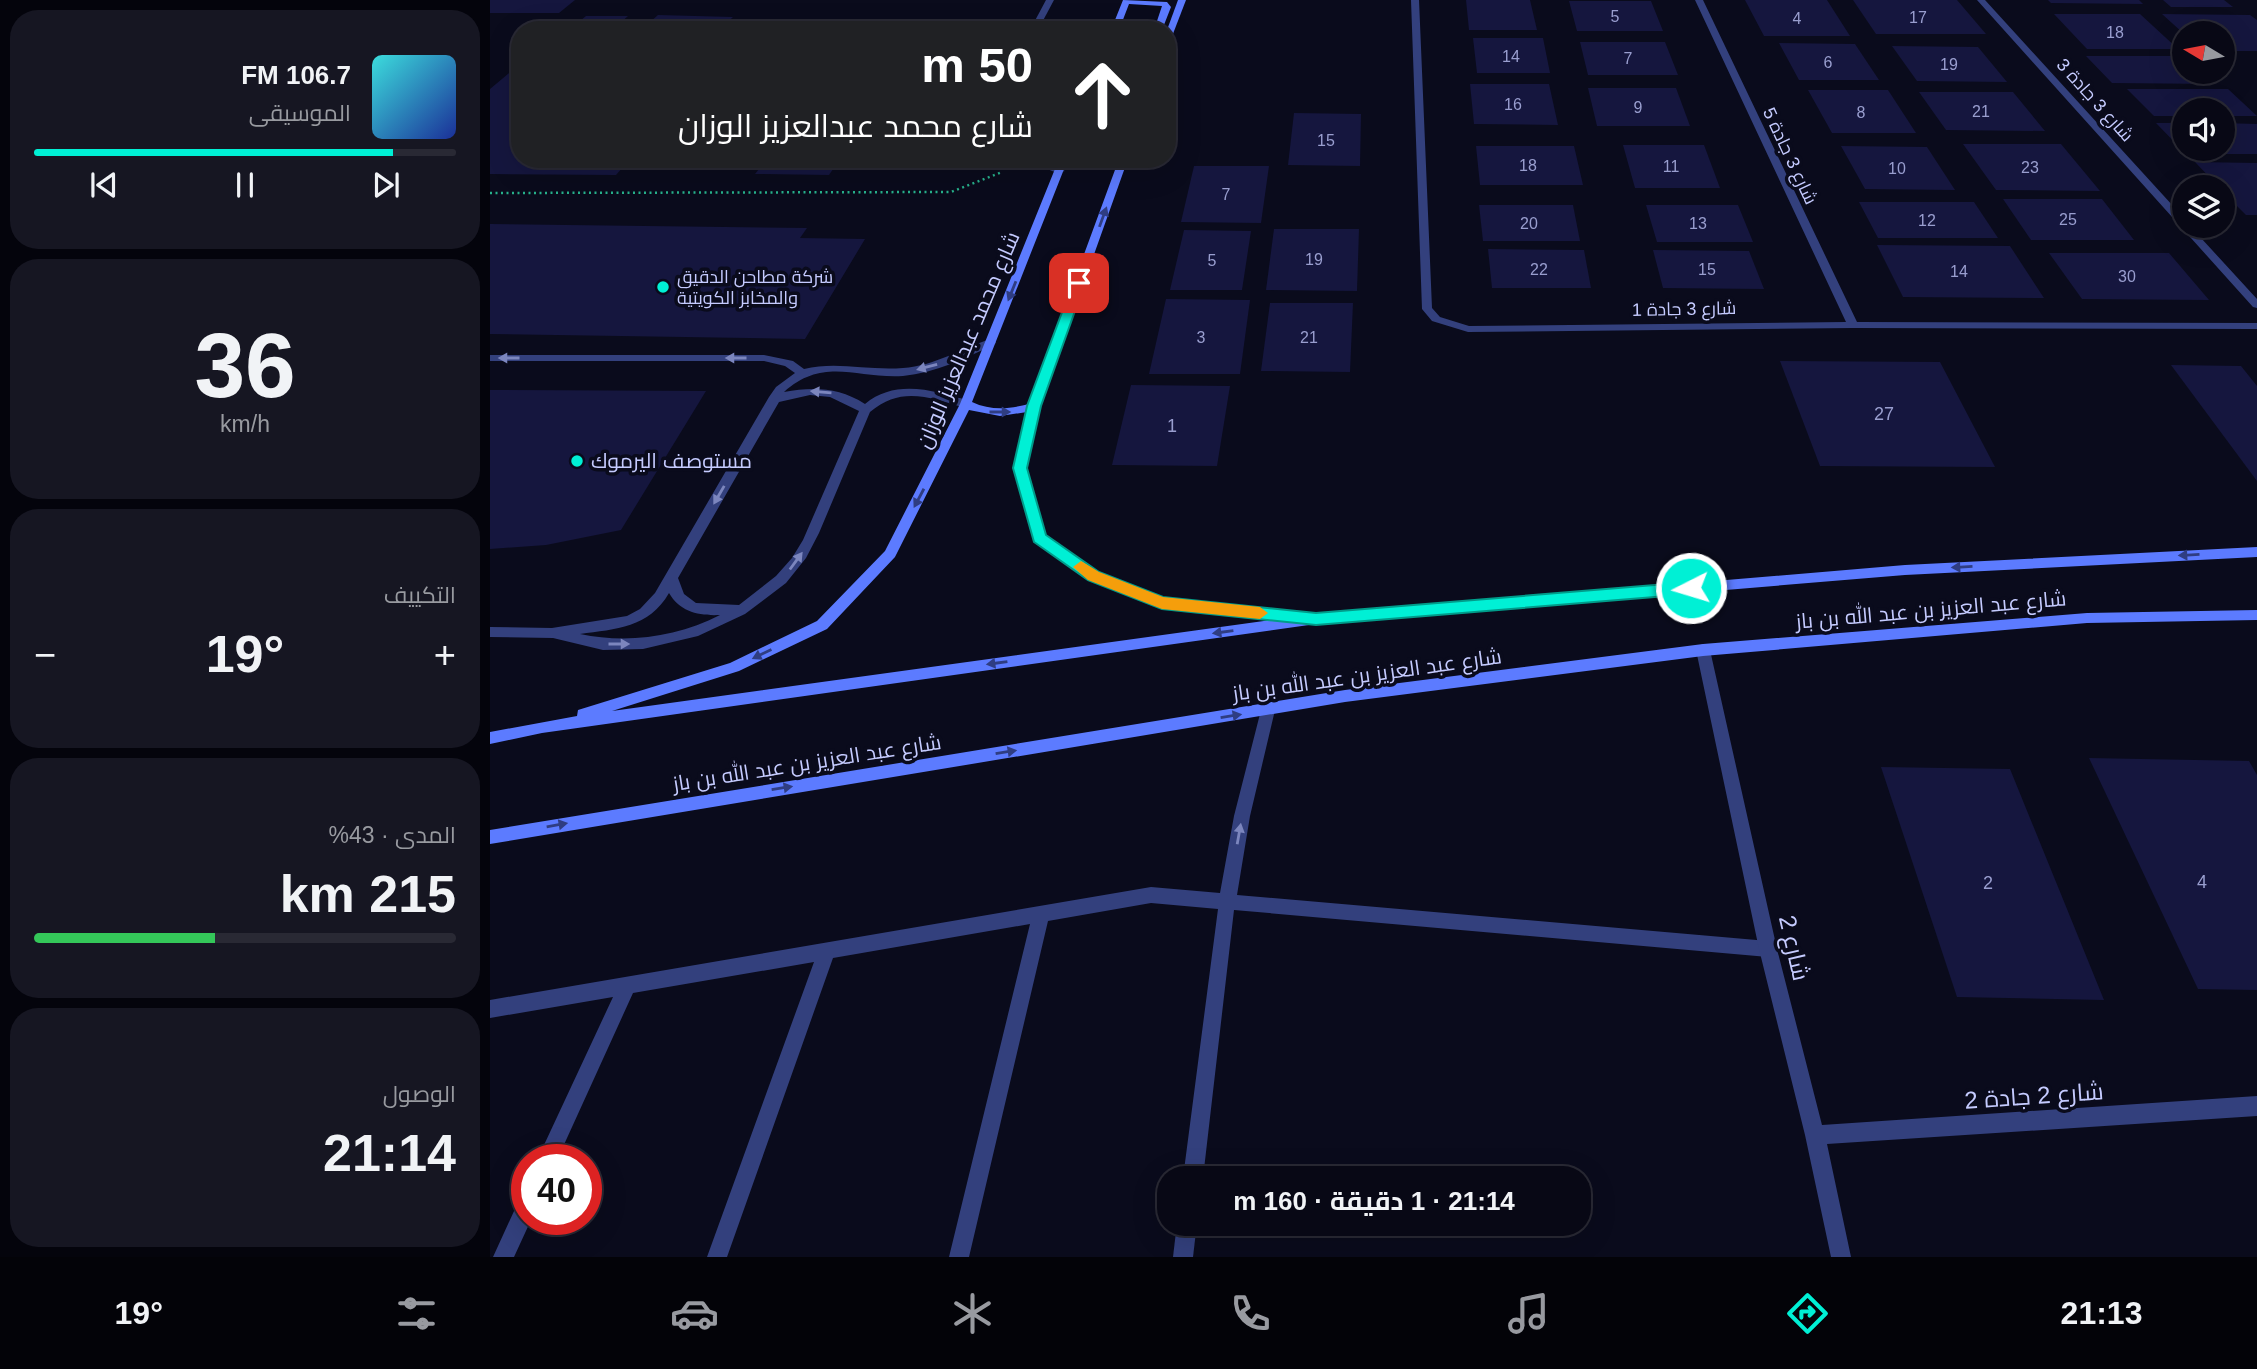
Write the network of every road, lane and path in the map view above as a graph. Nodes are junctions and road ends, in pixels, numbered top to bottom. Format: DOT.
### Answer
graph roads {
  1 [pos="1050,0"];
  2 [pos="1182,0"];
  3 [pos="1415,0"];
  4 [pos="1699,0"];
  5 [pos="1981,0"];
  6 [pos="1127,1"];
  7 [pos="1039,21"];
  8 [pos="1119,21"];
  9 [pos="1162,21"];
  10 [pos="1174,21"];
  11 [pos="1009,168"];
  12 [pos="1061,168"];
  13 [pos="1121,168"];
  14 [pos="490,193"];
  15 [pos="2172,211"];
  16 [pos="2197,238"];
  17 [pos="2257,305"];
  18 [pos="1853,325"];
  19 [pos="2257,326"];
  20 [pos="991,342"];
  21 [pos="490,358"];
  22 [pos="801,372"];
  23 [pos="774,400"];
  24 [pos="966,404"];
  25 [pos="1034,406"];
  26 [pos="865,410"];
  27 [pos="2257,552"];
  28 [pos="671,578"];
  29 [pos="746,606"];
  30 [pos="2257,615"];
  31 [pos="1316,619"];
  32 [pos="490,632"];
  33 [pos="552,633"];
  34 [pos="1703,650"];
  35 [pos="1268,710"];
  36 [pos="542,727"];
  37 [pos="490,738"];
  38 [pos="490,836"];
  39 [pos="1227,901"];
  40 [pos="1041,914"];
  41 [pos="1768,949"];
  42 [pos="827,951"];
  43 [pos="627,986"];
  44 [pos="490,1010"];
  45 [pos="2257,1106"];
  46 [pos="1815,1135"];
  47 [pos="554,1144"];
  48 [pos="1194,1166"];
  49 [pos="513,1235"];
  50 [pos="1185,1236"];
  51 [pos="503,1257"];
  52 [pos="717,1257"];
  53 [pos="959,1257"];
  54 [pos="1183,1257"];
  55 [pos="1841,1257"];
  1 -- 7 [label="street"];
  2 -- 10 [label="street"];
  3 -- 18 [label="street, شارع 3 جادة 1"];
  4 -- 18 [label="street, شارع 3 جادة 5"];
  5 -- 15 [label="street, شارع 3 جادة 3"];
  6 -- 8 [label="street"];
  6 -- 9 [label="street"];
  11 -- 14 [label="path"];
  12 -- 20 [label="street, شارع محمد عبدالعزيز الوزان, one-way"];
  25 -- 13 [label="street, one-way"];
  16 -- 17 [label="street, شارع 3 جادة 3"];
  18 -- 19 [label="street, شارع 3 جادة 1"];
  20 -- 22 [label="street, one-way"];
  20 -- 24 [label="street, شارع محمد عبدالعزيز الوزان"];
  22 -- 21 [label="street, one-way"];
  22 -- 23 [label="street"];
  26 -- 23 [label="street, one-way"];
  23 -- 28 [label="street, one-way"];
  24 -- 25 [label="street, one-way"];
  24 -- 26 [label="street"];
  24 -- 36 [label="street, شارع محمد عبدالعزيز الوزان, one-way"];
  25 -- 31 [label="street"];
  29 -- 26 [label="street, one-way"];
  27 -- 31 [label="street, شارع عبد العزيز بن عبد الله بن باز, one-way"];
  28 -- 29 [label="street"];
  28 -- 33 [label="street"];
  33 -- 29 [label="street, one-way"];
  30 -- 34 [label="street, شارع عبد العزيز بن عبد الله بن باز"];
  31 -- 36 [label="street, شارع عبد العزيز بن عبد الله بن باز, one-way"];
  32 -- 33 [label="street"];
  34 -- 35 [label="street, شارع عبد العزيز بن عبد الله بن باز"];
  34 -- 41 [label="street, شارع 2"];
  38 -- 35 [label="street, شارع عبد العزيز بن عبد الله بن باز, one-way"];
  39 -- 35 [label="street, one-way"];
  36 -- 37 [label="street, شارع عبد العزيز بن عبد الله بن باز"];
  39 -- 40 [label="street"];
  39 -- 41 [label="street"];
  39 -- 48 [label="street"];
  40 -- 42 [label="street"];
  40 -- 53 [label="street"];
  41 -- 46 [label="street, شارع 2"];
  42 -- 43 [label="street"];
  42 -- 52 [label="street"];
  43 -- 44 [label="street"];
  43 -- 47 [label="street"];
  45 -- 46 [label="street, شارع 2 جادة 2"];
  46 -- 55 [label="street, شارع 2"];
  49 -- 51 [label="street"];
  50 -- 54 [label="street"];
}
